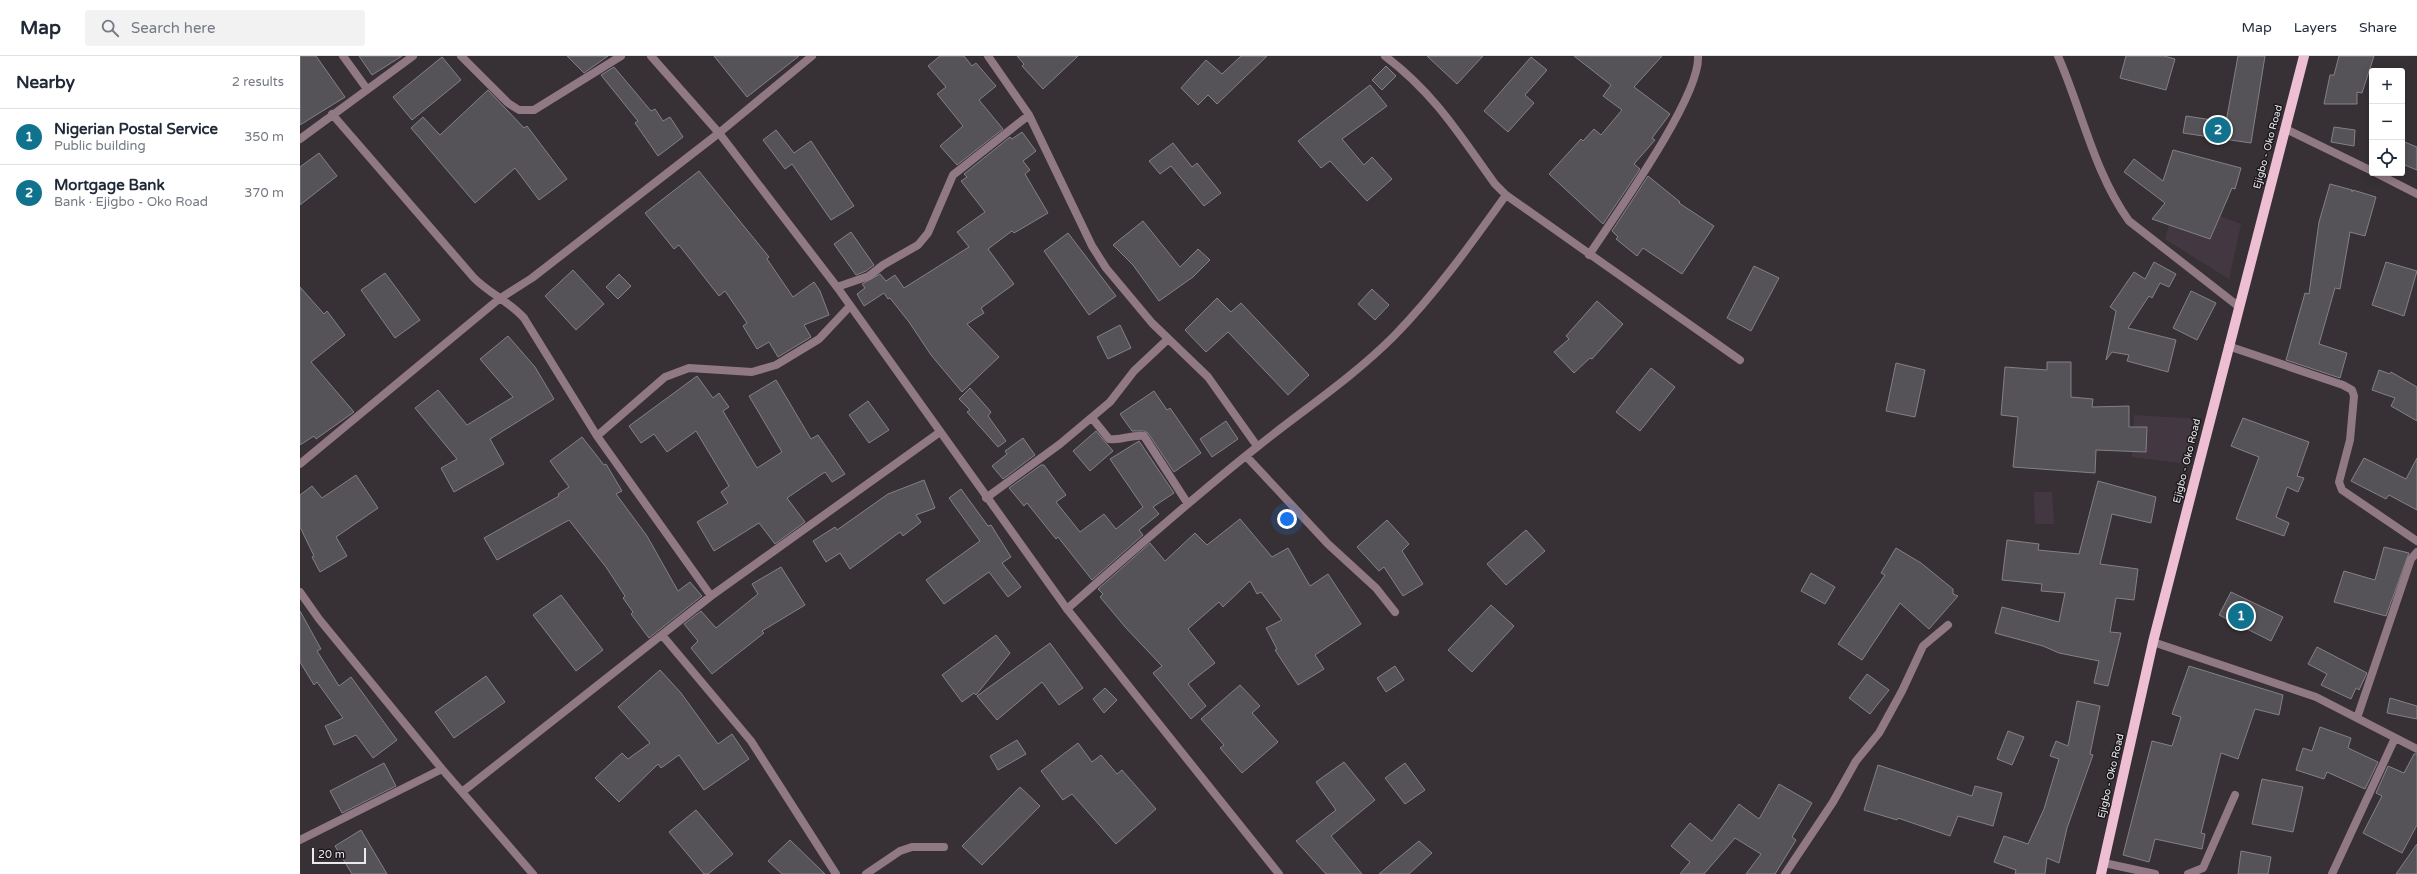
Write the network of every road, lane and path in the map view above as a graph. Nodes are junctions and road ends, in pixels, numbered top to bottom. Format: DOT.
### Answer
graph roads {
  1 [pos="343,56"];
  2 [pos="413,56"];
  3 [pos="461,56"];
  4 [pos="621,56"];
  5 [pos="652,56"];
  6 [pos="812,56"];
  7 [pos="988,56"];
  8 [pos="1385,56"];
  9 [pos="1698,56"];
  10 [pos="2058,56"];
  11 [pos="2304,56"];
  12 [pos="367,89"];
  13 [pos="332,114"];
  14 [pos="1029,115"];
  15 [pos="2286,130"];
  16 [pos="718,133"];
  17 [pos="300,139"];
  18 [pos="2369,170"];
  19 [pos="2382,176"];
  20 [pos="2417,194"];
  21 [pos="1506,195"];
  22 [pos="1589,255"];
  23 [pos="837,287"];
  24 [pos="498,299"];
  25 [pos="850,306"];
  26 [pos="2238,306"];
  27 [pos="1168,339"];
  28 [pos="2228,346"];
  29 [pos="1740,360"];
  30 [pos="1092,418"];
  31 [pos="940,432"];
  32 [pos="597,436"];
  33 [pos="1257,446"];
  34 [pos="1246,456"];
  35 [pos="300,464"];
  36 [pos="986,498"];
  37 [pos="1188,504"];
  38 [pos="2417,540"];
  39 [pos="2417,552"];
  40 [pos="300,592"];
  41 [pos="711,596"];
  42 [pos="1067,609"];
  43 [pos="1395,612"];
  44 [pos="1948,625"];
  45 [pos="662,634"];
  46 [pos="2153,642"];
  47 [pos="2357,718"];
  48 [pos="2395,738"];
  49 [pos="2417,749"];
  50 [pos="442,769"];
  51 [pos="462,792"];
  52 [pos="2235,795"];
  53 [pos="300,840"];
  54 [pos="944,847"];
  55 [pos="2104,863"];
  56 [pos="533,874"];
  57 [pos="836,874"];
  58 [pos="866,874"];
  59 [pos="1279,874"];
  60 [pos="1785,874"];
  61 [pos="2101,874"];
  62 [pos="2155,874"];
  63 [pos="2188,874"];
  64 [pos="2332,874"];
  1 -- 12 [label="street"];
  2 -- 12 [label="street"];
  3 -- 4 [label="street"];
  5 -- 16 [label="street"];
  6 -- 16 [label="street"];
  7 -- 14 [label="street"];
  8 -- 21 [label="street"];
  9 -- 22 [label="street"];
  10 -- 26 [label="street"];
  11 -- 15 [label="main road, Ejigbo - Oko Road"];
  12 -- 13 [label="street"];
  13 -- 17 [label="street"];
  13 -- 24 [label="street"];
  14 -- 23 [label="street"];
  14 -- 27 [label="street"];
  15 -- 18 [label="street"];
  15 -- 26 [label="main road, Ejigbo - Oko Road"];
  16 -- 23 [label="street"];
  16 -- 24 [label="street"];
  19 -- 20 [label="street"];
  21 -- 22 [label="street"];
  21 -- 33 [label="street"];
  22 -- 29 [label="street"];
  23 -- 25 [label="street"];
  24 -- 32 [label="street"];
  24 -- 35 [label="street"];
  25 -- 31 [label="street"];
  25 -- 32 [label="street"];
  26 -- 28 [label="main road, Ejigbo - Oko Road"];
  27 -- 30 [label="street"];
  27 -- 33 [label="street"];
  28 -- 38 [label="street"];
  28 -- 46 [label="main road, Ejigbo - Oko Road"];
  30 -- 36 [label="street"];
  30 -- 37 [label="street"];
  31 -- 36 [label="street"];
  31 -- 41 [label="street"];
  32 -- 41 [label="street"];
  33 -- 34 [label="street"];
  34 -- 37 [label="street"];
  34 -- 43 [label="street"];
  36 -- 42 [label="street"];
  37 -- 42 [label="street"];
  39 -- 47 [label="street"];
  40 -- 50 [label="street"];
  41 -- 45 [label="street"];
  42 -- 59 [label="street"];
  44 -- 60 [label="street"];
  45 -- 51 [label="street"];
  45 -- 57 [label="street"];
  46 -- 47 [label="street"];
  46 -- 55 [label="main road, Ejigbo - Oko Road"];
  47 -- 48 [label="street"];
  48 -- 49 [label="street"];
  48 -- 64 [label="street"];
  50 -- 51 [label="street"];
  50 -- 53 [label="street"];
  51 -- 56 [label="street"];
  52 -- 63 [label="street"];
  54 -- 58 [label="street"];
  55 -- 61 [label="main road, Ejigbo - Oko Road"];
  55 -- 62 [label="street"];
}
